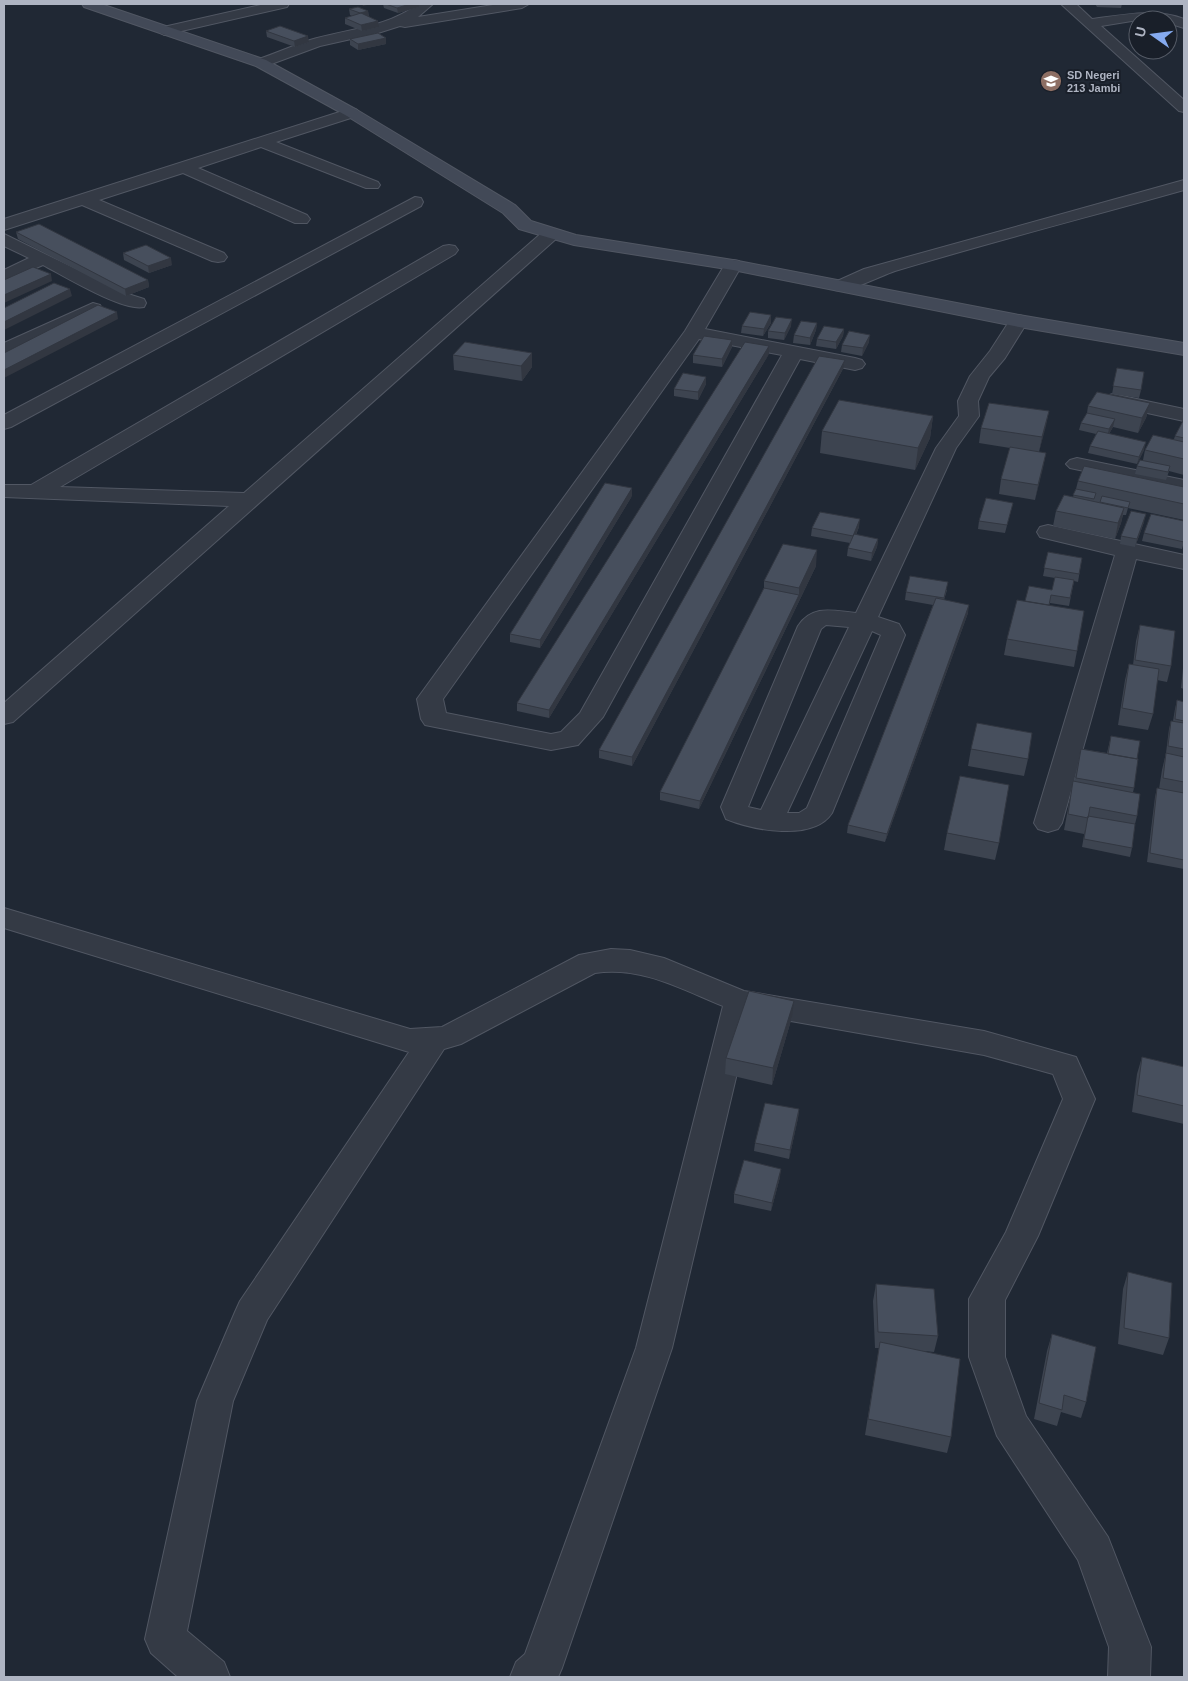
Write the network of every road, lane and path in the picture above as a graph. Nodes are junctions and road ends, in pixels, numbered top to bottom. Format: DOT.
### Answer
graph roads {
  1 [pos="89,4"];
  2 [pos="282,4"];
  3 [pos="426,4"];
  4 [pos="522,4"];
  5 [pos="1068,4"];
  6 [pos="1090,22"];
  7 [pos="1184,24"];
  8 [pos="386,26"];
  9 [pos="164,31"];
  10 [pos="261,63"];
  11 [pos="1184,108"];
  12 [pos="352,113"];
  13 [pos="261,142"];
  14 [pos="183,167"];
  15 [pos="372,185"];
  16 [pos="1184,185"];
  17 [pos="82,199"];
  18 [pos="415,202"];
  19 [pos="301,219"];
  20 [pos="4,225"];
  21 [pos="551,234"];
  22 [pos="4,239"];
  23 [pos="449,250"];
  24 [pos="218,257"];
  25 [pos="42,259"];
  26 [pos="734,265"];
  27 [pos="4,277"];
  28 [pos="841,286"];
  29 [pos="119,297"];
  30 [pos="137,303"];
  31 [pos="1019,321"];
  32 [pos="694,332"];
  33 [pos="1184,349"];
  34 [pos="4,350"];
  35 [pos="794,352"];
  36 [pos="855,364"];
  37 [pos="1099,397"];
  38 [pos="1184,415"];
  39 [pos="4,422"];
  40 [pos="1077,464"];
  41 [pos="1184,486"];
  42 [pos="4,491"];
  43 [pos="37,491"];
  44 [pos="248,500"];
  45 [pos="1048,532"];
  46 [pos="1127,551"];
  47 [pos="1184,562"];
  48 [pos="865,621"];
  49 [pos="4,716"];
  50 [pos="770,820"];
  51 [pos="1048,823"];
  52 [pos="4,918"];
  53 [pos="739,1001"];
  54 [pos="434,1040"];
  55 [pos="209,1677"];
  56 [pos="531,1677"];
  57 [pos="1129,1677"];
  1 -- 9 [label="street"];
  2 -- 9 [label="street"];
  3 -- 8 [label="street"];
  4 -- 8 [label="street"];
  5 -- 6 [label="street"];
  6 -- 7 [label="street"];
  6 -- 11 [label="street"];
  8 -- 10 [label="street"];
  9 -- 10 [label="street"];
  10 -- 12 [label="street"];
  12 -- 13 [label="street"];
  12 -- 21 [label="street"];
  13 -- 14 [label="street"];
  13 -- 15 [label="street"];
  14 -- 17 [label="street"];
  14 -- 19 [label="street"];
  16 -- 28 [label="street"];
  17 -- 20 [label="street"];
  17 -- 24 [label="street"];
  18 -- 39 [label="street"];
  21 -- 26 [label="street"];
  21 -- 44 [label="street"];
  22 -- 25 [label="street"];
  23 -- 43 [label="street"];
  25 -- 27 [label="street"];
  25 -- 29 [label="street"];
  26 -- 28 [label="street"];
  26 -- 32 [label="street"];
  28 -- 31 [label="street"];
  29 -- 30 [label="street"];
  29 -- 34 [label="street"];
  31 -- 33 [label="street"];
  31 -- 48 [label="street"];
  32 -- 35 [label="street"];
  32 -- 35 [label="street"];
  35 -- 36 [label="street"];
  37 -- 38 [label="street"];
  40 -- 41 [label="street"];
  42 -- 43 [label="street"];
  43 -- 44 [label="street"];
  44 -- 49 [label="street"];
  45 -- 46 [label="street"];
  46 -- 47 [label="street"];
  46 -- 51 [label="street"];
  48 -- 50 [label="street"];
  48 -- 50 [label="street"];
  48 -- 50 [label="street"];
  52 -- 54 [label="street"];
  53 -- 54 [label="street"];
  53 -- 56 [label="street"];
  53 -- 57 [label="street"];
  54 -- 55 [label="street"];
}
